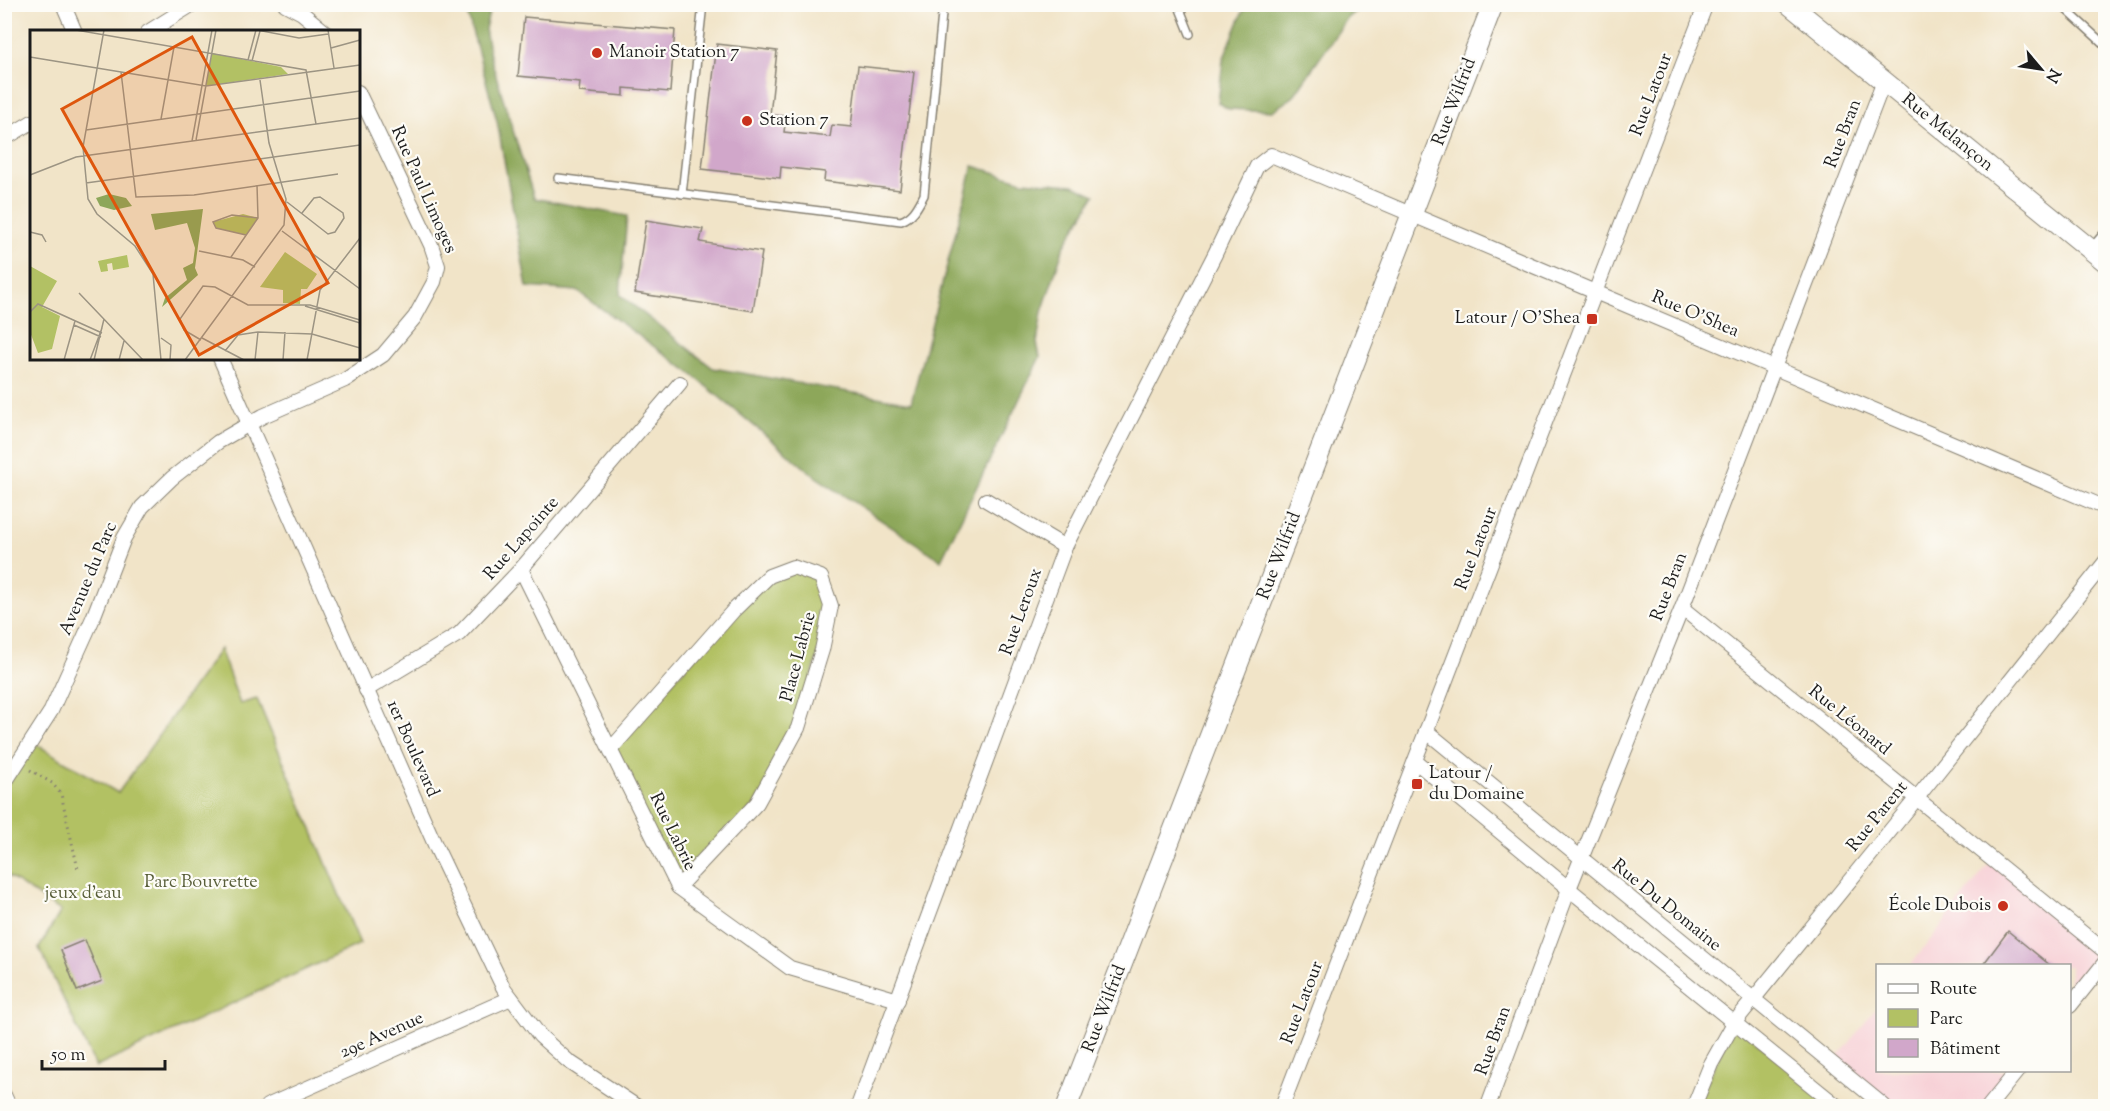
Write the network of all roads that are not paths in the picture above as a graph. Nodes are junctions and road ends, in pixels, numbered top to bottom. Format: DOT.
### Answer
graph roads {
  1 [pos="63,4"];
  2 [pos="193,4"];
  3 [pos="285,4"];
  4 [pos="703,4"];
  5 [pos="942,4"];
  6 [pos="1178,4"];
  7 [pos="1493,4"];
  8 [pos="1706,4"];
  9 [pos="1789,4"];
  10 [pos="2060,4"];
  11 [pos="74,30"];
  12 [pos="151,30"];
  13 [pos="323,30"];
  14 [pos="1190,34"];
  15 [pos="2106,46"];
  16 [pos="1884,81"];
  17 [pos="360,96"];
  18 [pos="30,123"];
  19 [pos="4,139"];
  20 [pos="1271,155"];
  21 [pos="558,178"];
  22 [pos="682,194"];
  23 [pos="1412,215"];
  24 [pos="2106,231"];
  25 [pos="2098,256"];
  26 [pos="1595,292"];
  27 [pos="221,360"];
  28 [pos="1774,368"];
  29 [pos="680,383"];
  30 [pos="249,424"];
  31 [pos="986,500"];
  32 [pos="2106,508"];
  33 [pos="1065,547"];
  34 [pos="2106,561"];
  35 [pos="521,569"];
  36 [pos="1682,608"];
  37 [pos="366,690"];
  38 [pos="1426,731"];
  39 [pos="611,749"];
  40 [pos="1415,761"];
  41 [pos="4,784"];
  42 [pos="1917,799"];
  43 [pos="1581,860"];
  44 [pos="678,887"];
  45 [pos="1569,889"];
  46 [pos="2106,952"];
  47 [pos="2106,961"];
  48 [pos="511,998"];
  49 [pos="1753,999"];
  50 [pos="898,1000"];
  51 [pos="2071,1005"];
  52 [pos="1734,1023"];
  53 [pos="2017,1072"];
  54 [pos="4,1095"];
  55 [pos="9,1107"];
  56 [pos="267,1107"];
  57 [pos="636,1107"];
  58 [pos="858,1107"];
  59 [pos="1067,1107"];
  60 [pos="1282,1107"];
  61 [pos="1488,1107"];
  62 [pos="1694,1107"];
  63 [pos="1837,1107"];
  64 [pos="1884,1107"];
  65 [pos="1989,1107"];
  1 -- 11 [label="street"];
  2 -- 12 [label="street"];
  3 -- 13 [label="street"];
  4 -- 22 [label="lane"];
  5 -- 22 [label="lane"];
  6 -- 14 [label="lane"];
  7 -- 23 [label="street, Rue Wilfrid"];
  8 -- 26 [label="street, Rue Latour"];
  9 -- 16 [label="street, Rue Melançon"];
  10 -- 15 [label="lane"];
  16 -- 25 [label="street, Rue Melançon"];
  16 -- 28 [label="street, Rue Bran"];
  17 -- 30 [label="street, Rue Paul Limoges"];
  18 -- 19 [label="street"];
  20 -- 23 [label="street, Rue O'Shea"];
  20 -- 33 [label="street, Rue Leroux"];
  21 -- 22 [label="lane"];
  23 -- 26 [label="street, Rue O'Shea"];
  23 -- 59 [label="street, Rue Wilfrid"];
  24 -- 25 [label="lane"];
  26 -- 28 [label="street, Rue O'Shea"];
  26 -- 38 [label="street, Rue Latour"];
  27 -- 30 [label="street, 1er Boulevard"];
  28 -- 32 [label="street, Rue O'Shea"];
  28 -- 36 [label="street, Rue Bran"];
  29 -- 35 [label="street, Rue Lapointe"];
  30 -- 37 [label="street, 1er Boulevard"];
  30 -- 41 [label="street, Avenue du Parc"];
  31 -- 33 [label="street"];
  33 -- 50 [label="street, Rue Leroux"];
  34 -- 42 [label="street, Rue Parent"];
  35 -- 37 [label="street, Rue Lapointe"];
  35 -- 39 [label="street, Rue Labrie"];
  36 -- 42 [label="street, Rue Léonard"];
  36 -- 43 [label="street, Rue Bran"];
  37 -- 48 [label="street, 1er Boulevard"];
  38 -- 40 [label="street, Rue Latour"];
  38 -- 43 [label="street, Rue Du Domaine"];
  39 -- 44 [label="street, Rue Labrie"];
  39 -- 44 [label="street, Place Labrie"];
  40 -- 45 [label="street"];
  40 -- 60 [label="street, Rue Latour"];
  42 -- 46 [label="street, Rue Léonard"];
  42 -- 49 [label="street, Rue Parent"];
  43 -- 45 [label="street, Rue Bran"];
  43 -- 49 [label="street, Rue Du Domaine"];
  44 -- 50 [label="street, Rue Labrie"];
  45 -- 52 [label="street"];
  45 -- 61 [label="street, Rue Bran"];
  47 -- 51 [label="street"];
  48 -- 56 [label="street, 29e Avenue"];
  48 -- 57 [label="street, 1er Boulevard"];
  49 -- 52 [label="street, Rue Parent"];
  49 -- 64 [label="street, Rue Du Domaine"];
  50 -- 58 [label="street, Rue Leroux"];
  52 -- 62 [label="street, Rue Parent"];
  52 -- 63 [label="street"];
  53 -- 65 [label="street"];
  54 -- 55 [label="street"];
}
